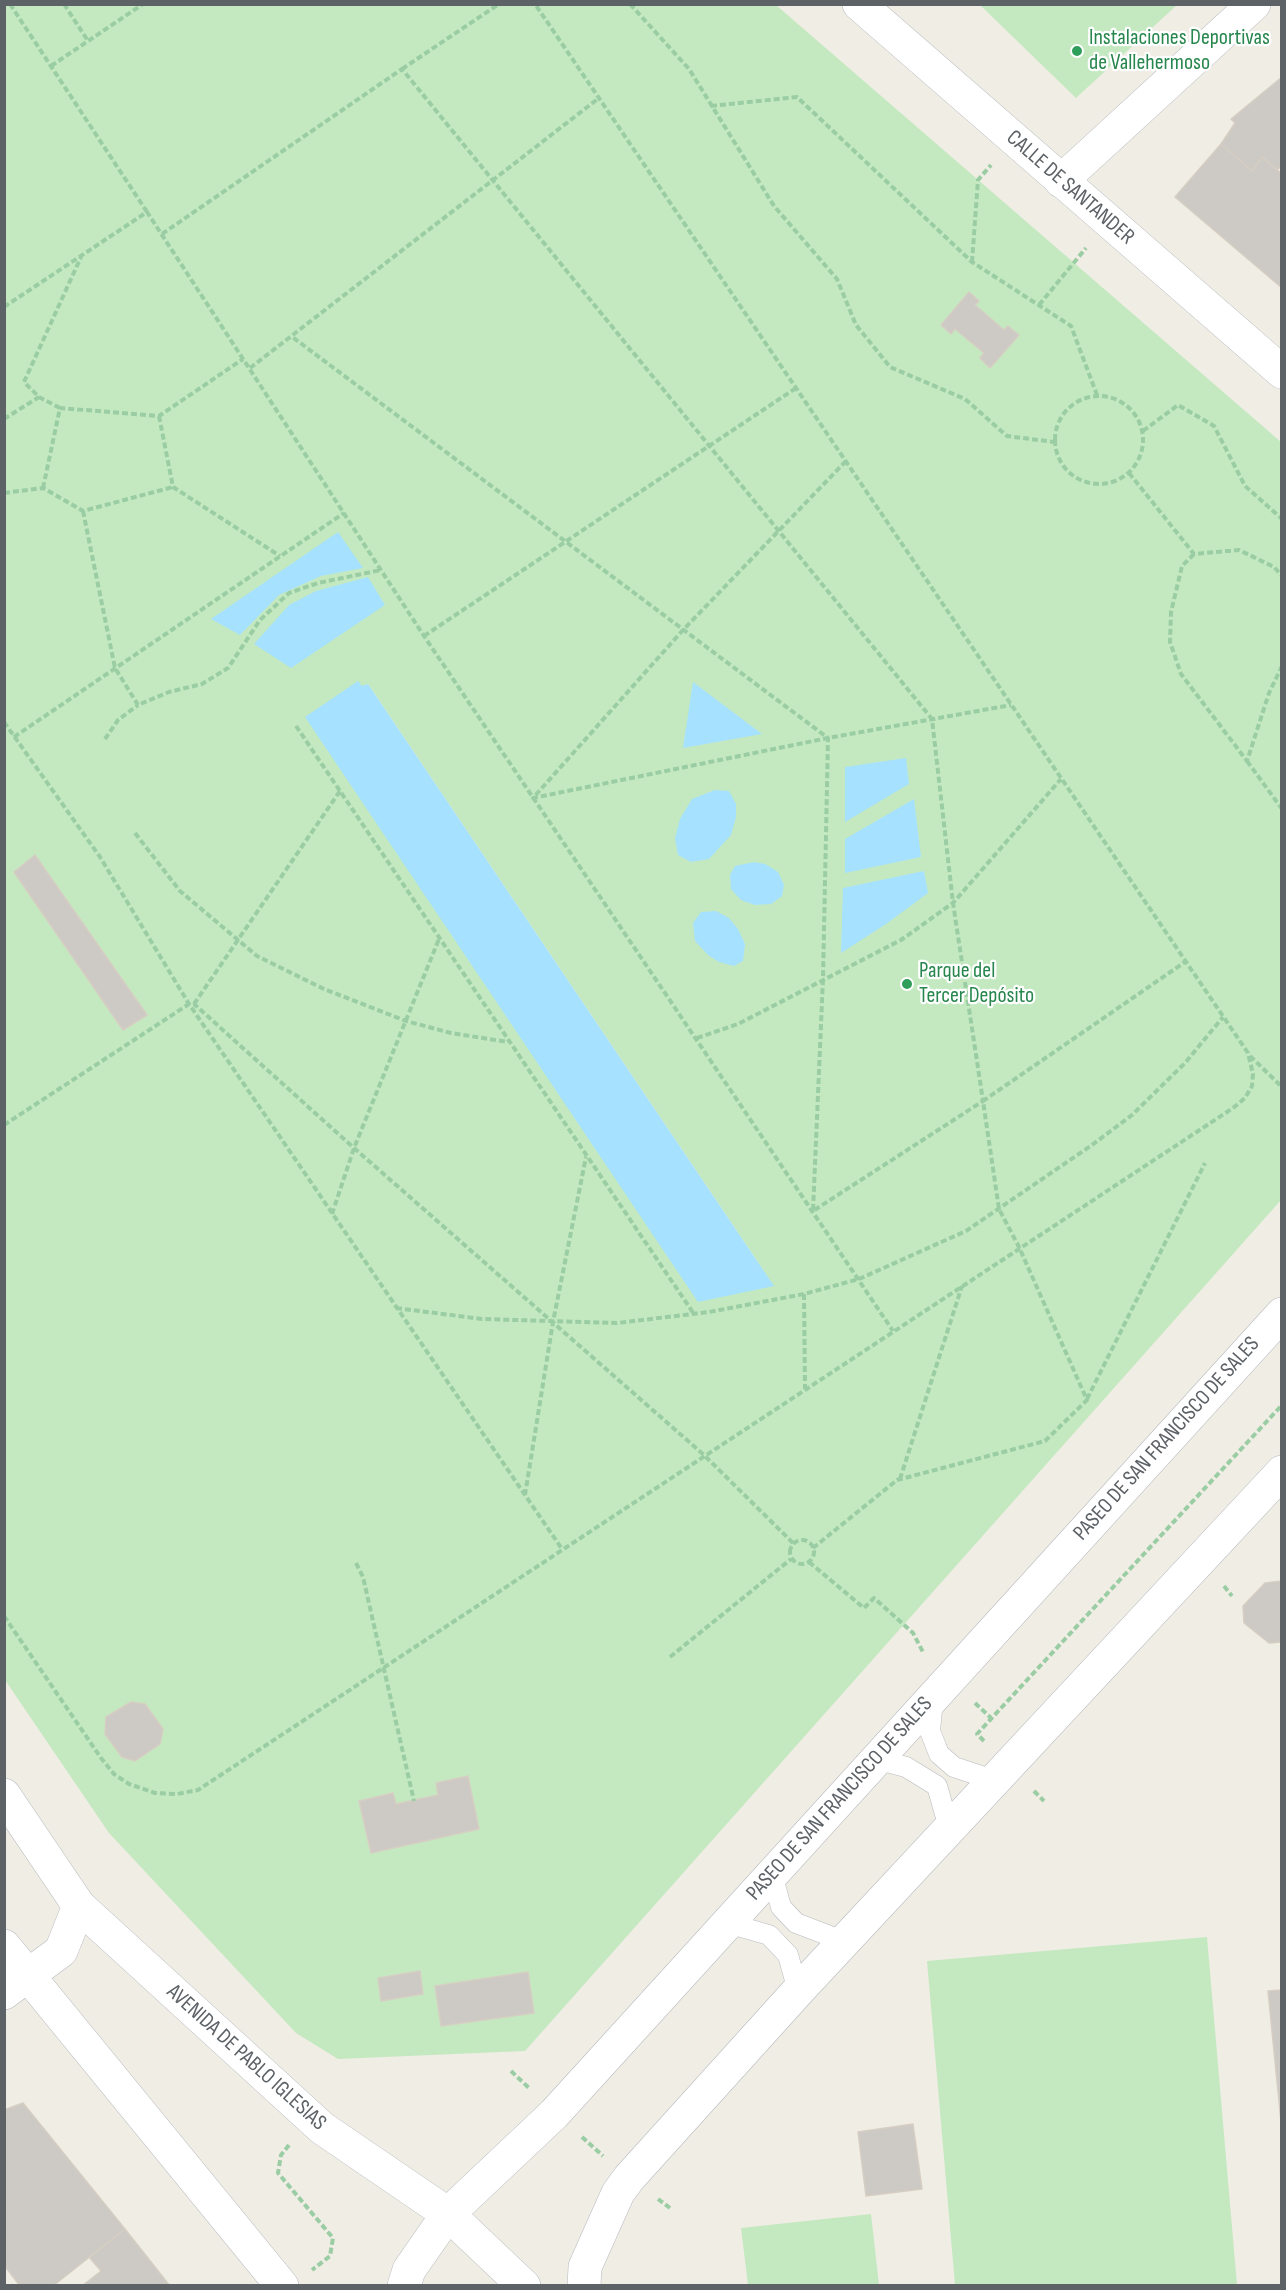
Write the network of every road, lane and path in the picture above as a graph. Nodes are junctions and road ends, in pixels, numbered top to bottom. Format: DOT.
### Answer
graph roads {
  1 [pos="10,4"];
  2 [pos="64,4"];
  3 [pos="143,4"];
  4 [pos="500,4"];
  5 [pos="535,4"];
  6 [pos="630,4"];
  7 [pos="859,4"];
  8 [pos="1254,4"];
  9 [pos="88,41"];
  10 [pos="51,66"];
  11 [pos="402,69"];
  12 [pos="599,98"];
  13 [pos="711,106"];
  14 [pos="1013,139"];
  15 [pos="493,180"];
  16 [pos="1061,181"];
  17 [pos="147,212"];
  18 [pos="1108,222"];
  19 [pos="162,234"];
  20 [pos="81,257"];
  21 [pos="972,262"];
  22 [pos="1039,305"];
  23 [pos="4,307"];
  24 [pos="291,336"];
  25 [pos="243,359"];
  26 [pos="249,368"];
  27 [pos="1281,372"];
  28 [pos="796,388"];
  29 [pos="1097,395"];
  30 [pos="39,397"];
  31 [pos="60,408"];
  32 [pos="159,416"];
  33 [pos="4,419"];
  34 [pos="1143,431"];
  35 [pos="1054,442"];
  36 [pos="709,446"];
  37 [pos="846,462"];
  38 [pos="1129,473"];
  39 [pos="172,487"];
  40 [pos="43,488"];
  41 [pos="4,493"];
  42 [pos="83,511"];
  43 [pos="344,513"];
  44 [pos="1281,519"];
  45 [pos="778,531"];
  46 [pos="566,542"];
  47 [pos="1194,554"];
  48 [pos="280,556"];
  49 [pos="381,570"];
  50 [pos="1281,576"];
  51 [pos="683,630"];
  52 [pos="424,636"];
  53 [pos="1281,666"];
  54 [pos="115,668"];
  55 [pos="138,705"];
  56 [pos="1011,705"];
  57 [pos="932,719"];
  58 [pos="4,722"];
  59 [pos="296,726"];
  60 [pos="14,737"];
  61 [pos="828,738"];
  62 [pos="105,739"];
  63 [pos="1247,761"];
  64 [pos="1061,779"];
  65 [pos="340,791"];
  66 [pos="533,798"];
  67 [pos="1281,809"];
  68 [pos="135,833"];
  69 [pos="953,903"];
  70 [pos="439,938"];
  71 [pos="238,940"];
  72 [pos="1185,962"];
  73 [pos="823,978"];
  74 [pos="192,1004"];
  75 [pos="1223,1017"];
  76 [pos="406,1021"];
  77 [pos="697,1038"];
  78 [pos="509,1043"];
  79 [pos="1248,1053"];
  80 [pos="1281,1087"];
  81 [pos="983,1101"];
  82 [pos="4,1125"];
  83 [pos="354,1148"];
  84 [pos="586,1156"];
  85 [pos="1205,1163"];
  86 [pos="999,1209"];
  87 [pos="813,1211"];
  88 [pos="332,1214"];
  89 [pos="1020,1247"];
  90 [pos="859,1279"];
  91 [pos="962,1285"];
  92 [pos="804,1294"];
  93 [pos="396,1308"];
  94 [pos="694,1314"];
  95 [pos="1281,1314"];
  96 [pos="553,1322"];
  97 [pos="893,1331"];
  98 [pos="805,1389"];
  99 [pos="1087,1400"];
  100 [pos="704,1455"];
  101 [pos="1281,1472"];
  102 [pos="899,1479"];
  103 [pos="525,1496"];
  104 [pos="793,1543"];
  105 [pos="813,1548"];
  106 [pos="562,1549"];
  107 [pos="791,1558"];
  108 [pos="810,1562"];
  109 [pos="356,1563"];
  110 [pos="4,1616"];
  111 [pos="900,1621"];
  112 [pos="670,1657"];
  113 [pos="385,1667"];
  114 [pos="934,1696"];
  115 [pos="876,1759"];
  116 [pos="993,1780"];
  117 [pos="4,1795"];
  118 [pos="414,1801"];
  119 [pos="949,1828"];
  120 [pos="772,1874"];
  121 [pos="79,1906"];
  122 [pos="727,1923"];
  123 [pos="843,1941"];
  124 [pos="4,1946"];
  125 [pos="16,1985"];
  126 [pos="798,1991"];
  127 [pos="511,2070"];
  128 [pos="554,2114"];
  129 [pos="309,2118"];
  130 [pos="629,2178"];
  131 [pos="670,2208"];
  132 [pos="448,2214"];
  133 [pos="295,2279"];
  134 [pos="404,2286"];
  135 [pos="524,2286"];
  136 [pos="584,2286"];
  1 -- 10 [label="path"];
  2 -- 9 [label="path"];
  3 -- 9 [label="path"];
  4 -- 11 [label="path"];
  5 -- 12 [label="path"];
  6 -- 13 [label="path"];
  7 -- 14 [label="street, CALLE DE SANTANDER"];
  8 -- 16 [label="street"];
  9 -- 10 [label="path"];
  10 -- 17 [label="path"];
  11 -- 15 [label="path"];
  11 -- 19 [label="path"];
  12 -- 15 [label="path"];
  12 -- 28 [label="path"];
  13 -- 21 [label="path"];
  13 -- 35 [label="path"];
  14 -- 16 [label="street, CALLE DE SANTANDER"];
  14 -- 21 [label="path"];
  15 -- 24 [label="path"];
  15 -- 36 [label="path"];
  16 -- 18 [label="street, CALLE DE SANTANDER"];
  17 -- 19 [label="path"];
  17 -- 20 [label="path"];
  18 -- 22 [label="path"];
  18 -- 27 [label="street, CALLE DE SANTANDER"];
  19 -- 25 [label="path"];
  20 -- 23 [label="path"];
  20 -- 30 [label="path"];
  21 -- 22 [label="path"];
  22 -- 29 [label="path"];
  24 -- 26 [label="path"];
  24 -- 46 [label="path"];
  25 -- 26 [label="path"];
  25 -- 32 [label="path"];
  26 -- 43 [label="path"];
  28 -- 36 [label="path"];
  28 -- 37 [label="path"];
  29 -- 34 [label="path"];
  29 -- 35 [label="path"];
  30 -- 31 [label="path"];
  30 -- 33 [label="path"];
  31 -- 32 [label="path"];
  31 -- 40 [label="path"];
  32 -- 39 [label="path"];
  34 -- 38 [label="path"];
  34 -- 44 [label="path"];
  35 -- 38 [label="path"];
  36 -- 45 [label="path"];
  36 -- 46 [label="path"];
  37 -- 45 [label="path"];
  37 -- 56 [label="path"];
  38 -- 47 [label="path"];
  39 -- 42 [label="path"];
  39 -- 48 [label="path"];
  40 -- 41 [label="path"];
  40 -- 42 [label="path"];
  42 -- 54 [label="path"];
  43 -- 48 [label="path"];
  43 -- 49 [label="path"];
  45 -- 51 [label="path"];
  45 -- 57 [label="path"];
  46 -- 51 [label="path"];
  46 -- 52 [label="path"];
  47 -- 50 [label="path"];
  47 -- 63 [label="path"];
  48 -- 54 [label="path"];
  49 -- 52 [label="path"];
  49 -- 55 [label="path"];
  51 -- 61 [label="path"];
  51 -- 66 [label="path"];
  52 -- 66 [label="path"];
  53 -- 63 [label="path"];
  54 -- 55 [label="path"];
  54 -- 60 [label="path"];
  55 -- 62 [label="path"];
  56 -- 57 [label="path"];
  56 -- 64 [label="path"];
  57 -- 61 [label="path"];
  57 -- 69 [label="path"];
  58 -- 60 [label="path"];
  59 -- 65 [label="path"];
  60 -- 74 [label="path"];
  61 -- 66 [label="path"];
  61 -- 73 [label="path"];
  63 -- 67 [label="path"];
  64 -- 69 [label="path"];
  64 -- 72 [label="path"];
  65 -- 70 [label="path"];
  65 -- 71 [label="path"];
  66 -- 77 [label="path"];
  68 -- 71 [label="path"];
  69 -- 73 [label="path"];
  69 -- 81 [label="path"];
  70 -- 76 [label="path"];
  70 -- 78 [label="path"];
  71 -- 74 [label="path"];
  71 -- 76 [label="path"];
  72 -- 75 [label="path"];
  72 -- 81 [label="path"];
  73 -- 77 [label="path"];
  73 -- 87 [label="path"];
  74 -- 82 [label="path"];
  74 -- 83 [label="path"];
  74 -- 88 [label="path"];
  75 -- 79 [label="path"];
  75 -- 86 [label="path"];
  76 -- 78 [label="path"];
  76 -- 83 [label="path"];
  77 -- 87 [label="path"];
  78 -- 84 [label="path"];
  79 -- 80 [label="path"];
  79 -- 89 [label="path"];
  81 -- 86 [label="path"];
  81 -- 87 [label="path"];
  83 -- 88 [label="path"];
  83 -- 96 [label="path"];
  84 -- 94 [label="path"];
  84 -- 96 [label="path"];
  85 -- 99 [label="path"];
  86 -- 89 [label="path"];
  86 -- 90 [label="path"];
  87 -- 90 [label="path"];
  88 -- 93 [label="path"];
  89 -- 91 [label="path"];
  89 -- 99 [label="path"];
  90 -- 92 [label="path"];
  90 -- 97 [label="path"];
  91 -- 97 [label="path"];
  91 -- 102 [label="path"];
  92 -- 94 [label="path"];
  92 -- 98 [label="path"];
  93 -- 96 [label="path"];
  93 -- 103 [label="path"];
  94 -- 96 [label="path"];
  95 -- 114 [label="street, PASEO DE SAN FRANCISCO DE SALES"];
  96 -- 100 [label="path"];
  96 -- 103 [label="path"];
  97 -- 98 [label="path"];
  98 -- 100 [label="path"];
  99 -- 102 [label="path"];
  100 -- 104 [label="path"];
  100 -- 106 [label="path"];
  101 -- 116 [label="street"];
  102 -- 105 [label="path"];
  103 -- 106 [label="path"];
  104 -- 105 [label="path"];
  104 -- 107 [label="path"];
  105 -- 108 [label="path"];
  106 -- 113 [label="path"];
  107 -- 108 [label="path"];
  107 -- 112 [label="path"];
  108 -- 111 [label="path"];
  109 -- 113 [label="path"];
  110 -- 113 [label="path"];
  113 -- 118 [label="path"];
  114 -- 115 [label="street, PASEO DE SAN FRANCISCO DE SALES"];
  114 -- 116 [label="lane"];
  115 -- 119 [label="lane"];
  115 -- 120 [label="street, PASEO DE SAN FRANCISCO DE SALES"];
  116 -- 119 [label="street"];
  117 -- 121 [label="street, AVENIDA DE PABLO IGLESIAS"];
  119 -- 123 [label="street"];
  120 -- 122 [label="street, PASEO DE SAN FRANCISCO DE SALES"];
  120 -- 123 [label="lane"];
  121 -- 125 [label="street"];
  121 -- 129 [label="street, AVENIDA DE PABLO IGLESIAS"];
  122 -- 126 [label="lane"];
  122 -- 128 [label="street, PASEO DE SAN FRANCISCO DE SALES"];
  123 -- 126 [label="street"];
  124 -- 125 [label="street"];
  125 -- 133 [label="street"];
  126 -- 130 [label="street"];
  127 -- 128 [label="path"];
  128 -- 130 [label="path"];
  128 -- 132 [label="street, PASEO DE SAN FRANCISCO DE SALES"];
  129 -- 132 [label="street, AVENIDA DE PABLO IGLESIAS"];
  129 -- 133 [label="path"];
  130 -- 131 [label="path"];
  130 -- 136 [label="street"];
  132 -- 134 [label="street, PASEO DE SAN FRANCISCO DE SALES"];
  132 -- 135 [label="street, AVENIDA DE PABLO IGLESIAS"];
}
